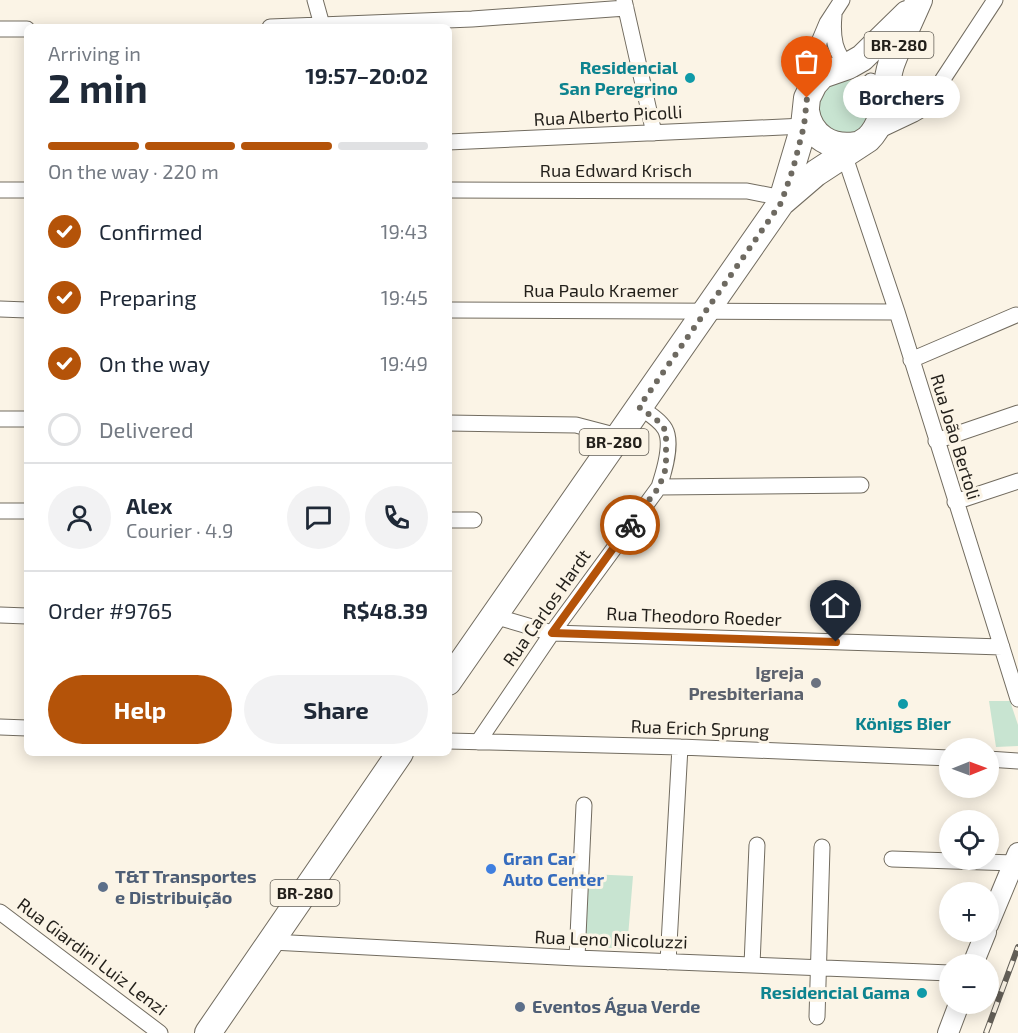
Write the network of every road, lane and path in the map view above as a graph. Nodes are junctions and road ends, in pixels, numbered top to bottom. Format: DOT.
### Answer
graph roads {
  1 [pos="315,0"];
  2 [pos="919,0"];
  3 [pos="995,0"];
  4 [pos="625,4"];
  5 [pos="838,6"];
  6 [pos="322,24"];
  7 [pos="347,24"];
  8 [pos="0,29"];
  9 [pos="24,29"];
  10 [pos="856,81"];
  11 [pos="934,94"];
  12 [pos="808,123"];
  13 [pos="770,128"];
  14 [pos="654,133"];
  15 [pos="452,142"];
  16 [pos="853,144"];
  17 [pos="803,172"];
  18 [pos="855,186"];
  19 [pos="0,190"];
  20 [pos="24,190"];
  21 [pos="452,190"];
  22 [pos="782,200"];
  23 [pos="0,309"];
  24 [pos="24,309"];
  25 [pos="452,310"];
  26 [pos="706,311"];
  27 [pos="1014,311"];
  28 [pos="897,312"];
  29 [pos="910,357"];
  30 [pos="639,407"];
  31 [pos="1018,413"];
  32 [pos="0,419"];
  33 [pos="24,419"];
  34 [pos="452,423"];
  35 [pos="618,436"];
  36 [pos="936,441"];
  37 [pos="1018,481"];
  38 [pos="861,486"];
  39 [pos="659,487"];
  40 [pos="955,501"];
  41 [pos="0,511"];
  42 [pos="24,511"];
  43 [pos="452,520"];
  44 [pos="474,520"];
  45 [pos="0,615"];
  46 [pos="24,616"];
  47 [pos="494,616"];
  48 [pos="552,633"];
  49 [pos="1002,647"];
  50 [pos="452,676"];
  51 [pos="1018,699"];
  52 [pos="0,727"];
  53 [pos="24,728"];
  54 [pos="452,741"];
  55 [pos="478,742"];
  56 [pos="680,747"];
  57 [pos="398,756"];
  58 [pos="939,758"];
  59 [pos="999,759"];
  60 [pos="1018,760"];
  61 [pos="584,805"];
  62 [pos="757,844"];
  63 [pos="822,847"];
  64 [pos="1016,858"];
  65 [pos="891,859"];
  66 [pos="999,899"];
  67 [pos="0,912"];
  68 [pos="272,942"];
  69 [pos="577,958"];
  70 [pos="668,962"];
  71 [pos="752,965"];
  72 [pos="818,967"];
  73 [pos="939,972"];
  74 [pos="955,1014"];
  75 [pos="817,1017"];
  76 [pos="155,1032"];
  77 [pos="208,1033"];
  78 [pos="948,1033"];
  1 -- 6 [label="street"];
  2 -- 10 [label="highway, BR-280"];
  2 -- 10 [label="highway, BR-280"];
  3 -- 11 [label="street"];
  4 -- 7 [label="street"];
  4 -- 14 [label="street"];
  5 -- 10 [label="street"];
  5 -- 10 [label="street"];
  8 -- 9 [label="street"];
  10 -- 11 [label="street"];
  10 -- 12 [label="highway, BR-280"];
  10 -- 16 [label="highway, BR-280"];
  11 -- 16 [label="street"];
  12 -- 13 [label="street, Rua Alberto Picolli"];
  12 -- 16 [label="highway"];
  12 -- 17 [label="highway, BR-280"];
  13 -- 14 [label="street, Rua Alberto Picolli"];
  13 -- 17 [label="street"];
  14 -- 15 [label="street, Rua Alberto Picolli"];
  16 -- 17 [label="highway, BR-280"];
  16 -- 18 [label="street, Rua João Bertoli"];
  17 -- 18 [label="street"];
  17 -- 22 [label="highway, BR-280"];
  18 -- 28 [label="street, Rua João Bertoli"];
  19 -- 20 [label="street"];
  21 -- 22 [label="street, Rua Edward Krisch"];
  22 -- 26 [label="highway, BR-280"];
  23 -- 24 [label="street"];
  25 -- 26 [label="street, Rua Paulo Kraemer"];
  26 -- 28 [label="street, Rua Paulo Kraemer"];
  26 -- 30 [label="highway, BR-280"];
  27 -- 29 [label="street"];
  28 -- 29 [label="street, Rua João Bertoli"];
  29 -- 36 [label="street, Rua João Bertoli"];
  30 -- 35 [label="highway, BR-280"];
  30 -- 39 [label="street, Rua Carlos Hardt"];
  31 -- 36 [label="street"];
  32 -- 33 [label="street"];
  34 -- 35 [label="street"];
  35 -- 47 [label="highway, BR-280"];
  36 -- 40 [label="street, Rua João Bertoli"];
  37 -- 40 [label="street"];
  38 -- 39 [label="street"];
  39 -- 48 [label="street, Rua Carlos Hardt"];
  40 -- 49 [label="street, Rua João Bertoli"];
  41 -- 42 [label="street"];
  43 -- 44 [label="street"];
  45 -- 46 [label="street"];
  47 -- 48 [label="street, Rua Theodoro Roeder"];
  47 -- 50 [label="highway, BR-280"];
  48 -- 49 [label="street, Rua Theodoro Roeder"];
  48 -- 55 [label="street, Rua Carlos Hardt"];
  49 -- 51 [label="street, Rua João Bertoli"];
  52 -- 53 [label="street"];
  54 -- 55 [label="street, Rua Erich Sprung"];
  55 -- 56 [label="street, Rua Erich Sprung"];
  56 -- 58 [label="street, Rua Erich Sprung"];
  56 -- 70 [label="street"];
  57 -- 68 [label="highway, BR-280"];
  59 -- 60 [label="street"];
  61 -- 69 [label="street"];
  62 -- 71 [label="street"];
  63 -- 72 [label="street"];
  64 -- 65 [label="street"];
  64 -- 66 [label="street"];
  67 -- 76 [label="street, Rua Giardini Luiz Lenzi"];
  68 -- 69 [label="street, Rua Leno Nicoluzzi"];
  68 -- 77 [label="highway, BR-280"];
  69 -- 70 [label="street, Rua Leno Nicoluzzi"];
  70 -- 71 [label="street, Rua Leno Nicoluzzi"];
  71 -- 72 [label="street, Rua Leno Nicoluzzi"];
  72 -- 73 [label="street, Rua Leno Nicoluzzi"];
  72 -- 75 [label="street"];
  74 -- 78 [label="street"];
}
